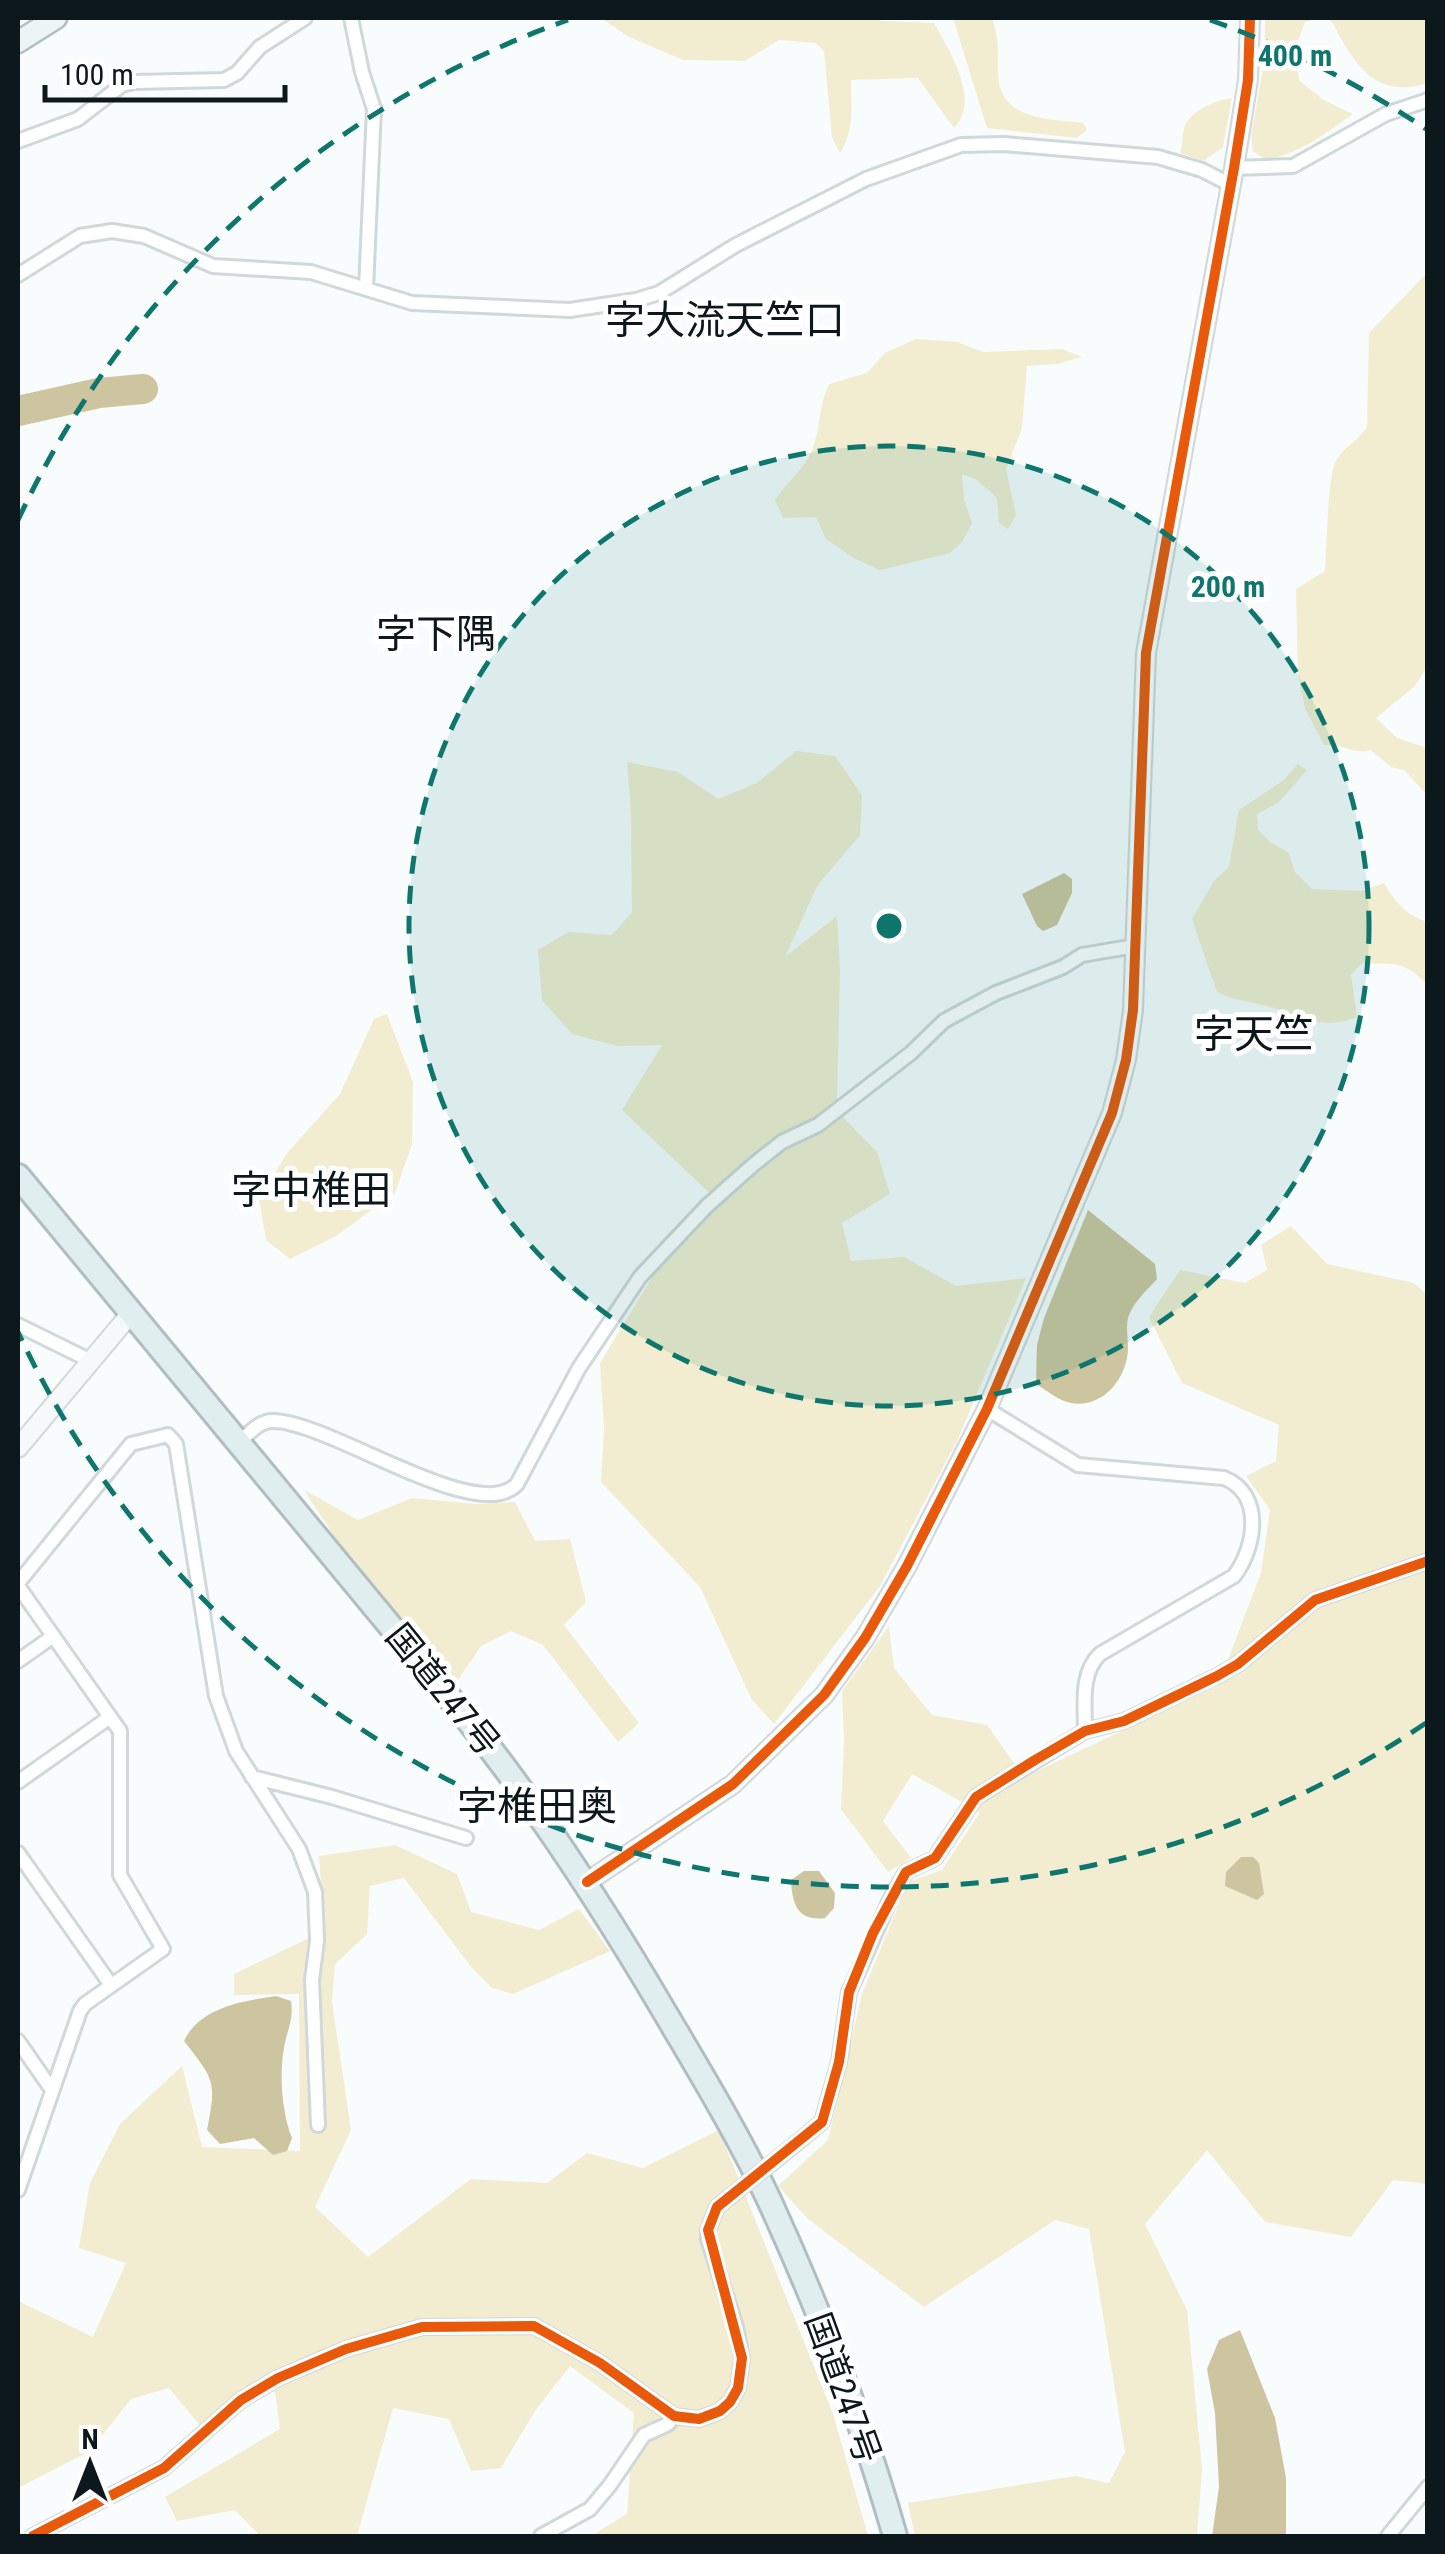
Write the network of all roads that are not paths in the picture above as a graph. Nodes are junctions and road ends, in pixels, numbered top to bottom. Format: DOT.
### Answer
graph roads {
  1 [pos="56,18"];
  2 [pos="305,18"];
  3 [pos="352,18"];
  4 [pos="1250,18"];
  5 [pos="18,42"];
  6 [pos="1428,100"];
  7 [pos="18,142"];
  8 [pos="1233,176"];
  9 [pos="18,275"];
  10 [pos="366,289"];
  11 [pos="1135,946"];
  12 [pos="18,1176"];
  13 [pos="132,1312"];
  14 [pos="18,1325"];
  15 [pos="89,1360"];
  16 [pos="987,1409"];
  17 [pos="240,1441"];
  18 [pos="18,1448"];
  19 [pos="1428,1561"];
  20 [pos="18,1585"];
  21 [pos="52,1637"];
  22 [pos="18,1662"];
  23 [pos="110,1717"];
  24 [pos="1085,1732"];
  25 [pos="252,1777"];
  26 [pos="18,1782"];
  27 [pos="466,1838"];
  28 [pos="18,1853"];
  29 [pos="588,1882"];
  30 [pos="111,1985"];
  31 [pos="18,2041"];
  32 [pos="52,2090"];
  33 [pos="318,2125"];
  34 [pos="18,2190"];
  35 [pos="674,2416"];
  36 [pos="1428,2487"];
  37 [pos="34,2536"];
  38 [pos="541,2536"];
  39 [pos="894,2536"];
  40 [pos="1388,2536"];
  1 -- 5 [label="main road"];
  2 -- 7 [label="street"];
  3 -- 10 [label="street"];
  4 -- 8 [label="street"];
  6 -- 8 [label="street"];
  8 -- 10 [label="street"];
  8 -- 11 [label="street"];
  9 -- 10 [label="street"];
  11 -- 16 [label="street"];
  11 -- 17 [label="street"];
  12 -- 13 [label="highway, 国道247号"];
  13 -- 15 [label="street"];
  13 -- 17 [label="highway, 国道247号"];
  14 -- 15 [label="street"];
  15 -- 18 [label="street"];
  16 -- 24 [label="street"];
  16 -- 29 [label="street"];
  17 -- 29 [label="highway, 国道247号"];
  19 -- 24 [label="street"];
  20 -- 21 [label="street"];
  20 -- 25 [label="street"];
  21 -- 22 [label="street"];
  21 -- 23 [label="street"];
  23 -- 26 [label="street"];
  23 -- 30 [label="street"];
  24 -- 35 [label="street, bridge"];
  25 -- 27 [label="street"];
  25 -- 33 [label="street"];
  28 -- 30 [label="street"];
  29 -- 39 [label="highway, 国道247号"];
  30 -- 32 [label="street"];
  31 -- 32 [label="street"];
  32 -- 34 [label="street"];
  35 -- 37 [label="street"];
  35 -- 38 [label="street"];
  36 -- 40 [label="street"];
}
